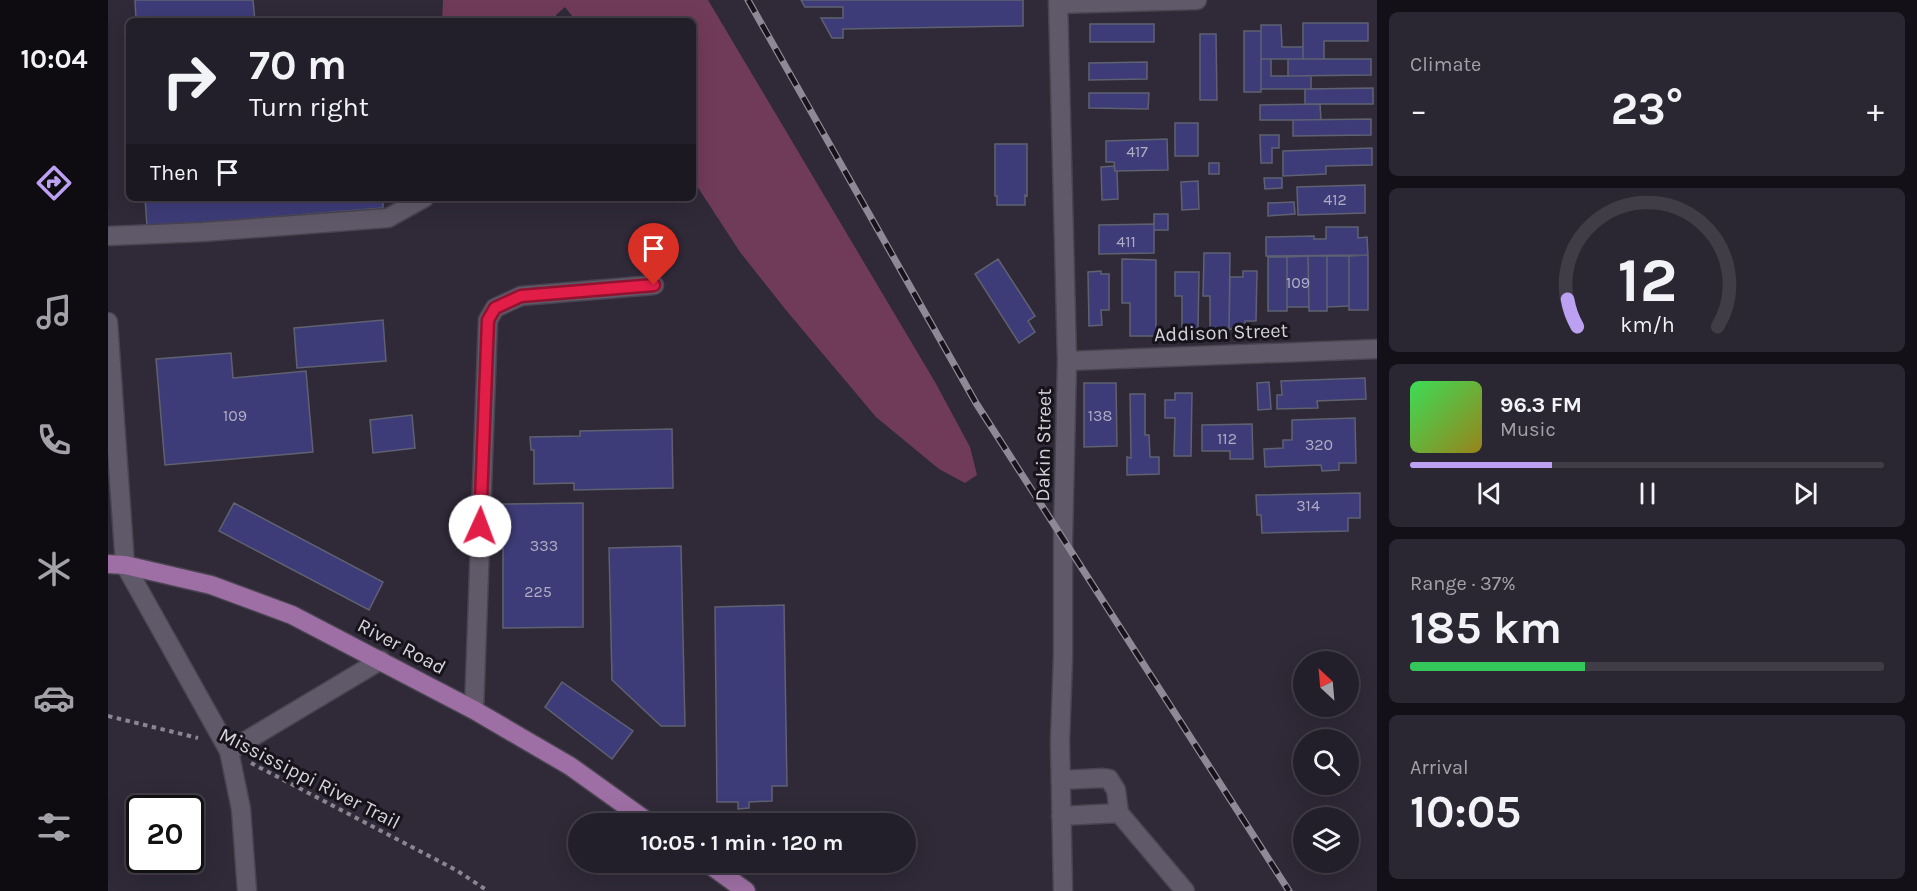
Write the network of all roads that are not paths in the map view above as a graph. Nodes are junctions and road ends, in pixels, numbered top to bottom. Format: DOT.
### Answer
graph roads {
  1 [pos="1197,0"];
  2 [pos="1058,2"];
  3 [pos="420,201"];
  4 [pos="108,236"];
  5 [pos="654,285"];
  6 [pos="108,322"];
  7 [pos="1377,349"];
  8 [pos="1067,361"];
  9 [pos="116,565"];
  10 [pos="381,660"];
  11 [pos="474,710"];
  12 [pos="229,751"];
  13 [pos="1060,780"];
  14 [pos="636,813"];
  15 [pos="1119,813"];
  16 [pos="1061,816"];
  17 [pos="721,873"];
  18 [pos="247,891"];
  19 [pos="746,891"];
  20 [pos="1063,891"];
  21 [pos="1185,891"];
  1 -- 2 [label="street"];
  2 -- 8 [label="street, Dakin Street"];
  3 -- 4 [label="street"];
  5 -- 11 [label="street"];
  6 -- 9 [label="street"];
  7 -- 8 [label="street, Addison Street"];
  8 -- 13 [label="street, Dakin Street"];
  9 -- 10 [label="main road, River Road"];
  9 -- 12 [label="street"];
  10 -- 11 [label="main road, River Road"];
  10 -- 12 [label="street"];
  11 -- 14 [label="main road, River Road"];
  12 -- 18 [label="street"];
  13 -- 15 [label="street"];
  13 -- 16 [label="street, Dakin Street"];
  15 -- 16 [label="street"];
  15 -- 21 [label="street"];
  16 -- 20 [label="street, Dakin Street"];
  17 -- 19 [label="main road"];
}
